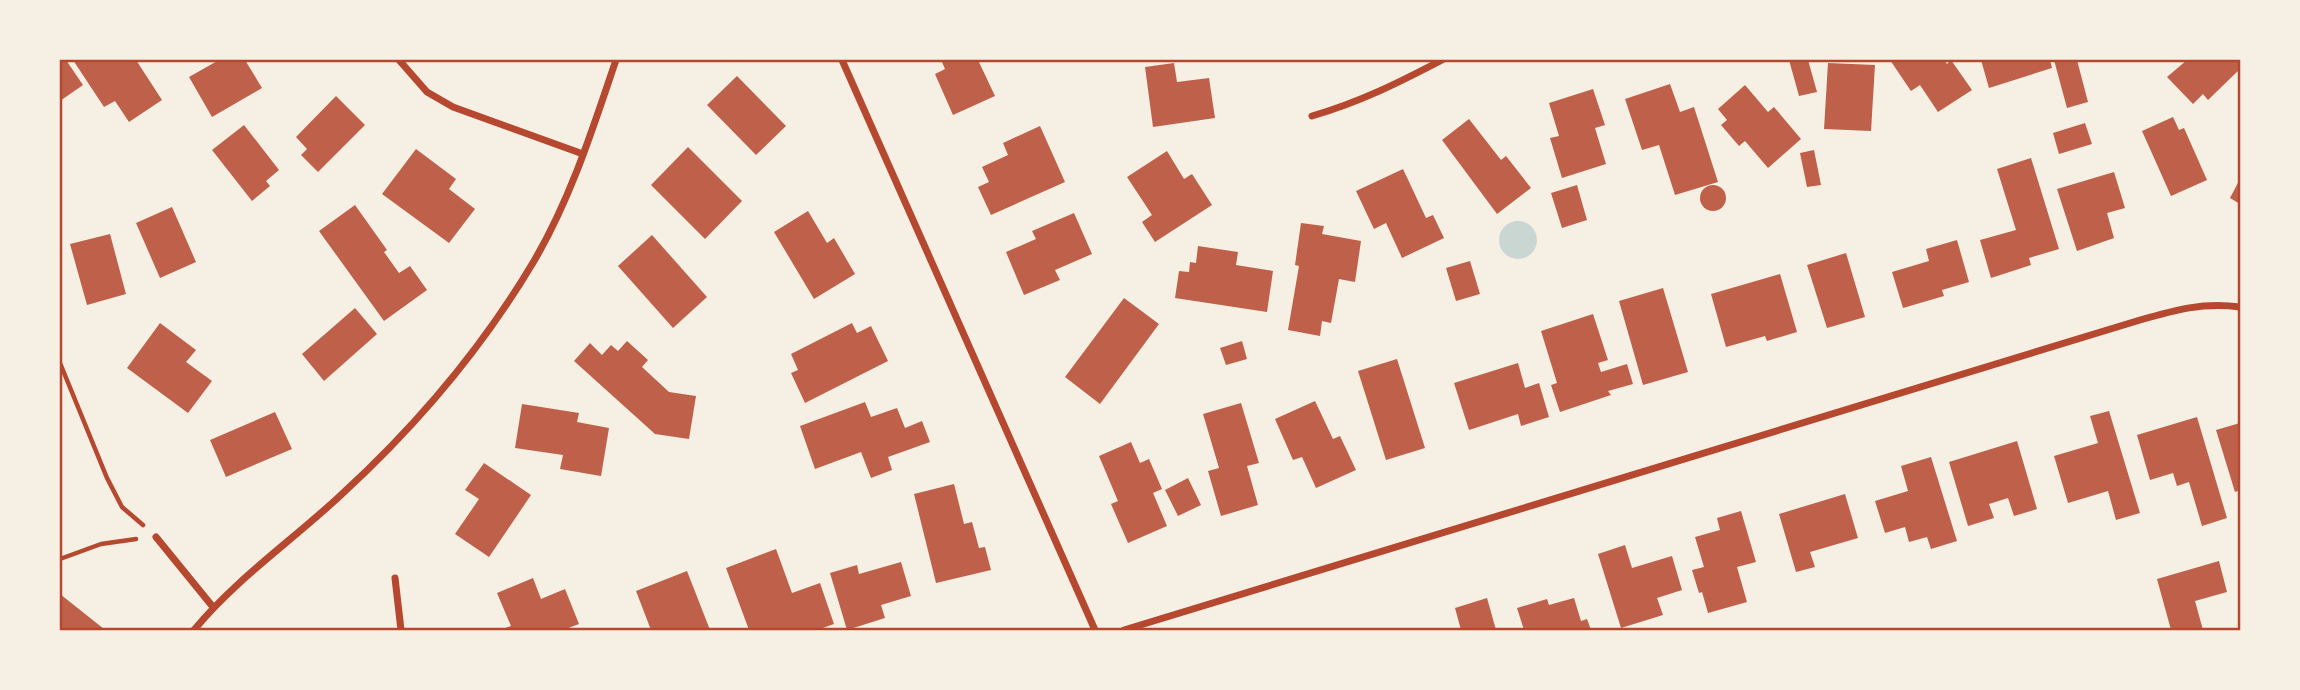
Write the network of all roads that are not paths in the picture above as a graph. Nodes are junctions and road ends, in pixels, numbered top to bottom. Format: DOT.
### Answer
graph roads {
  1 [pos="399,60"];
  2 [pos="616,60"];
  3 [pos="842,60"];
  4 [pos="1441,60"];
  5 [pos="1312,116"];
  6 [pos="583,154"];
  7 [pos="2241,307"];
  8 [pos="156,537"];
  9 [pos="395,578"];
  10 [pos="213,607"];
  11 [pos="194,631"];
  12 [pos="401,631"];
  13 [pos="1095,631"];
  14 [pos="1124,631"];
  1 -- 6 [label="street"];
  2 -- 6 [label="street"];
  3 -- 13 [label="street"];
  4 -- 5 [label="street"];
  6 -- 10 [label="street"];
  7 -- 14 [label="street"];
  8 -- 10 [label="street"];
  9 -- 12 [label="street"];
  10 -- 11 [label="street"];
}
